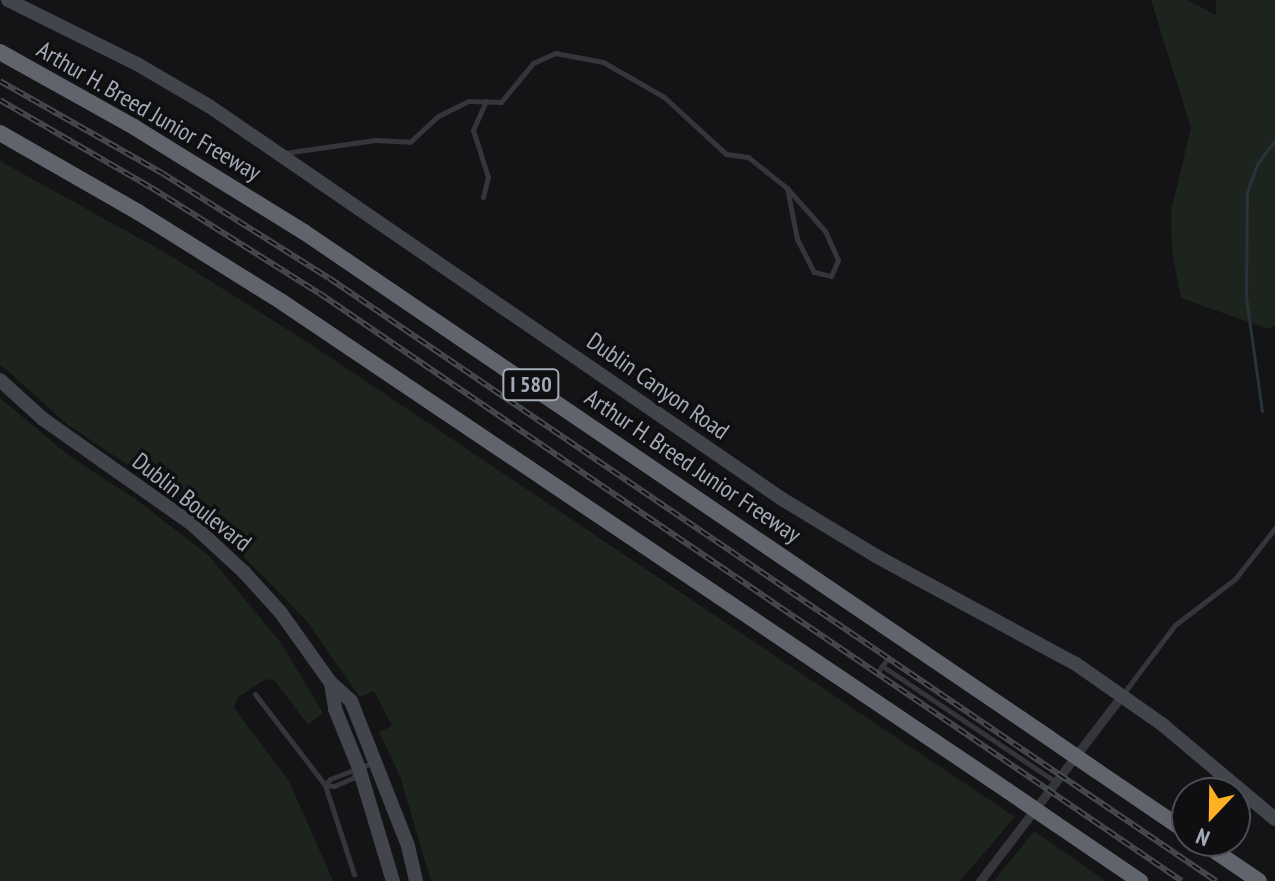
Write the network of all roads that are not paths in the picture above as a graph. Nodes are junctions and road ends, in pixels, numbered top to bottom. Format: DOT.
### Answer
graph roads {
  1 [pos="8,0"];
  2 [pos="0,52"];
  3 [pos="486,101"];
  4 [pos="0,133"];
  5 [pos="283,154"];
  6 [pos="787,188"];
  7 [pos="483,197"];
  8 [pos="0,380"];
  9 [pos="1275,528"];
  10 [pos="888,658"];
  11 [pos="882,666"];
  12 [pos="877,673"];
  13 [pos="331,683"];
  14 [pos="255,694"];
  15 [pos="1122,695"];
  16 [pos="377,761"];
  17 [pos="359,768"];
  18 [pos="1056,782"];
  19 [pos="325,785"];
  20 [pos="1275,819"];
  21 [pos="1171,821"];
  22 [pos="1224,857"];
  23 [pos="354,874"];
  24 [pos="393,881"];
  25 [pos="416,881"];
  26 [pos="980,881"];
  27 [pos="1140,881"];
  28 [pos="1259,881"];
  1 -- 5 [label="main road, Dublin Canyon Road"];
  2 -- 21 [label="highway, Arthur H. Breed Junior Freeway / I 580, bridge"];
  3 -- 5 [label="lane"];
  3 -- 6 [label="lane"];
  3 -- 7 [label="lane"];
  4 -- 27 [label="highway, bridge"];
  5 -- 15 [label="main road, Dublin Canyon Road"];
  6 -- 6 [label="lane"];
  8 -- 13 [label="main road, Dublin Boulevard"];
  9 -- 15 [label="lane"];
  10 -- 11 [label="lane"];
  11 -- 12 [label="lane"];
  11 -- 18 [label="lane"];
  13 -- 16 [label="main road, Dublin Boulevard"];
  13 -- 17 [label="main road, Dublin Boulevard"];
  14 -- 19 [label="lane"];
  15 -- 18 [label="street"];
  15 -- 20 [label="main road, Dublin Canyon Road"];
  16 -- 17 [label="lane"];
  16 -- 25 [label="main road, Dublin Boulevard"];
  17 -- 19 [label="lane"];
  17 -- 24 [label="main road, Dublin Boulevard"];
  18 -- 26 [label="street"];
  19 -- 23 [label="lane"];
  22 -- 28 [label="highway"];
}
